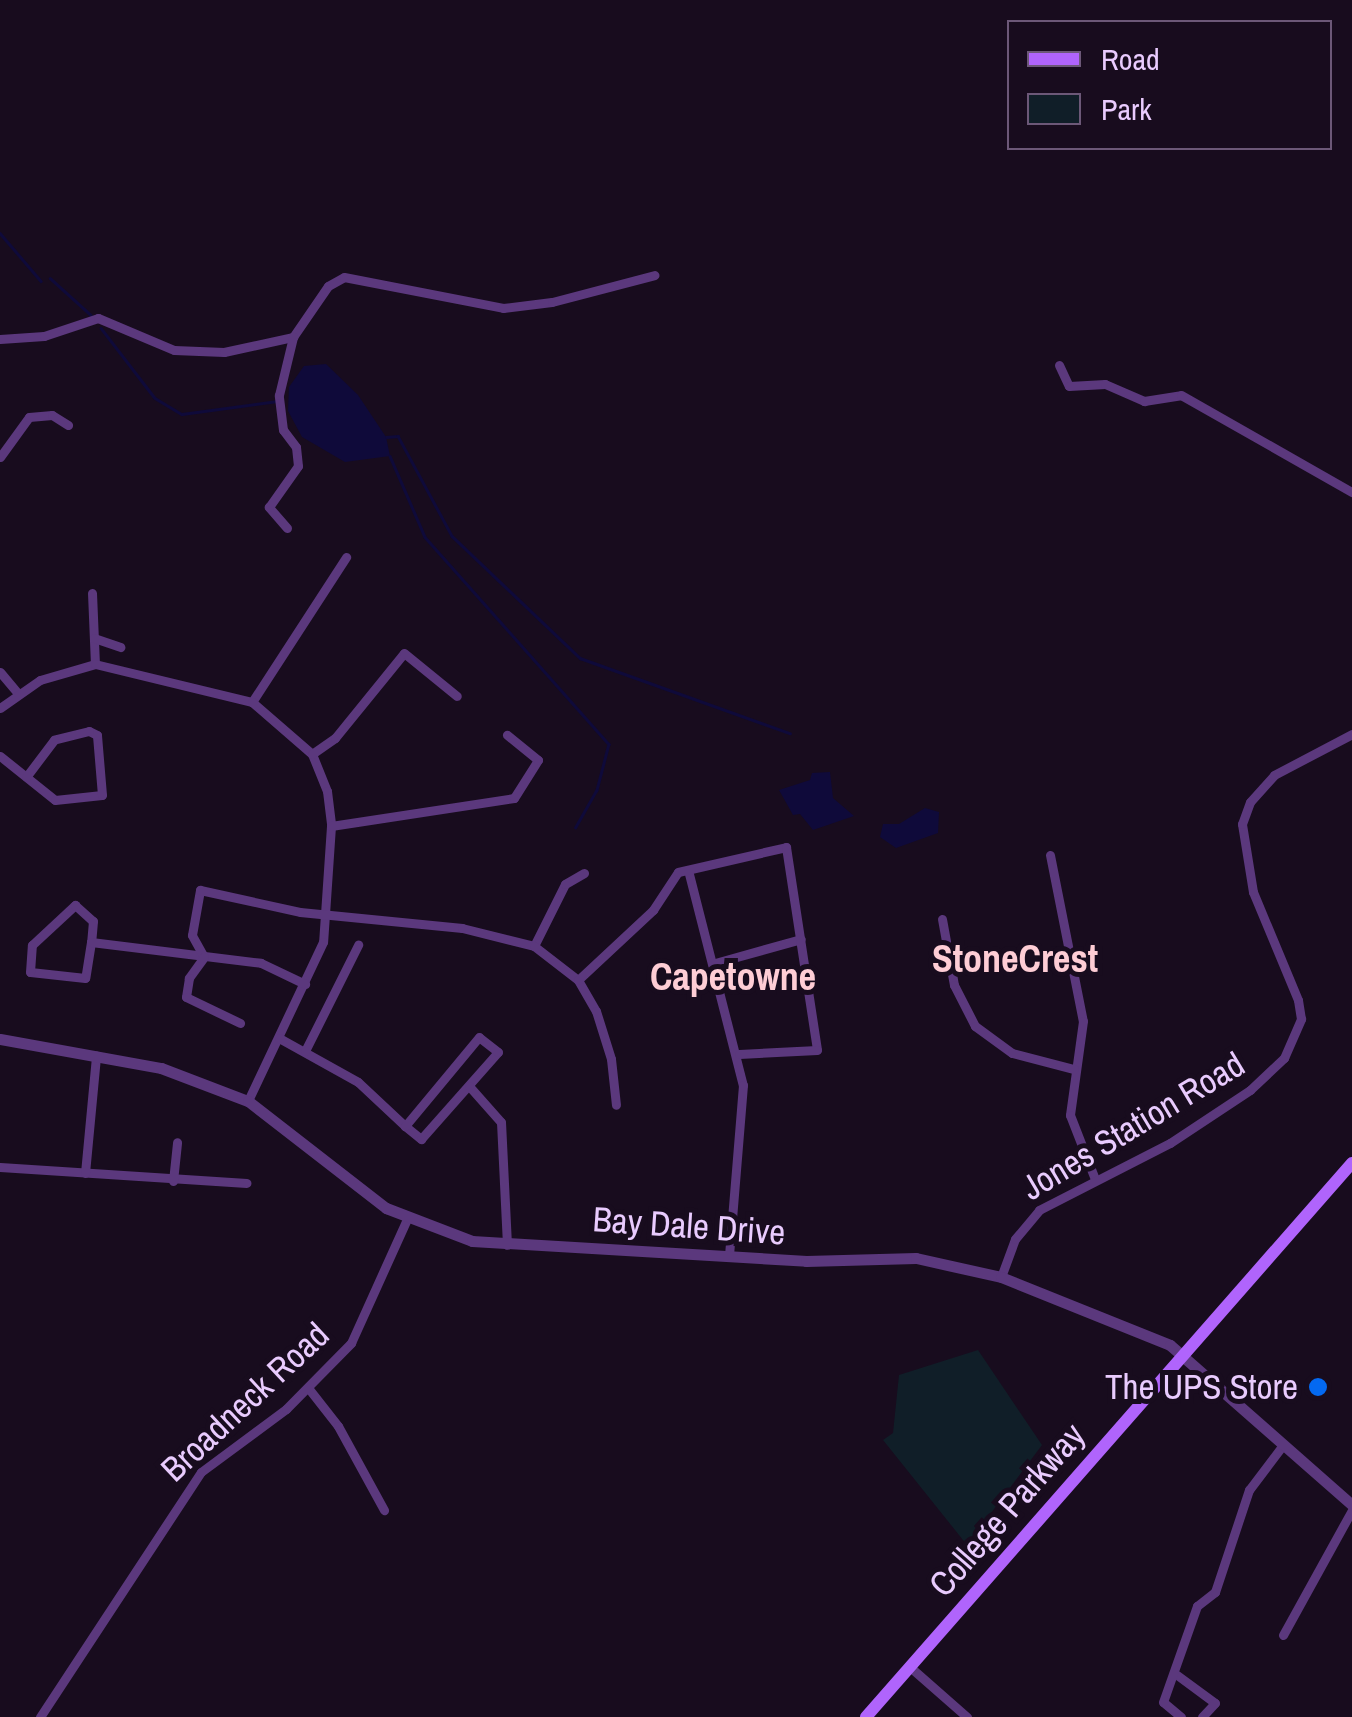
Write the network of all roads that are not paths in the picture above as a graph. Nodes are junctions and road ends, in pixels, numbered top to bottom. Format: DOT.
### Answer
graph roads {
  1 [pos="655,274"];
  2 [pos="293,336"];
  3 [pos="0,338"];
  4 [pos="1060,365"];
  5 [pos="68,426"];
  6 [pos="0,457"];
  7 [pos="1352,492"];
  8 [pos="286,528"];
  9 [pos="346,556"];
  10 [pos="92,593"];
  11 [pos="94,638"];
  12 [pos="120,647"];
  13 [pos="95,664"];
  14 [pos="0,672"];
  15 [pos="17,692"];
  16 [pos="457,696"];
  17 [pos="252,702"];
  18 [pos="0,708"];
  19 [pos="1352,734"];
  20 [pos="506,735"];
  21 [pos="312,754"];
  22 [pos="0,756"];
  23 [pos="26,776"];
  24 [pos="330,826"];
  25 [pos="1050,856"];
  26 [pos="688,870"];
  27 [pos="584,873"];
  28 [pos="327,916"];
  29 [pos="942,919"];
  30 [pos="800,938"];
  31 [pos="91,942"];
  32 [pos="358,945"];
  33 [pos="534,946"];
  34 [pos="204,957"];
  35 [pos="715,963"];
  36 [pos="578,980"];
  37 [pos="305,984"];
  38 [pos="240,1023"];
  39 [pos="278,1038"];
  40 [pos="0,1039"];
  41 [pos="305,1051"];
  42 [pos="739,1054"];
  43 [pos="96,1056"];
  44 [pos="1074,1069"];
  45 [pos="468,1086"];
  46 [pos="248,1101"];
  47 [pos="616,1104"];
  48 [pos="404,1126"];
  49 [pos="177,1142"];
  50 [pos="1352,1163"];
  51 [pos="0,1167"];
  52 [pos="85,1173"];
  53 [pos="1096,1179"];
  54 [pos="172,1181"];
  55 [pos="246,1182"];
  56 [pos="407,1219"];
  57 [pos="507,1245"];
  58 [pos="729,1254"];
  59 [pos="1001,1278"];
  60 [pos="1183,1356"];
  61 [pos="309,1389"];
  62 [pos="1284,1444"];
  63 [pos="1352,1507"];
  64 [pos="384,1510"];
  65 [pos="1283,1635"];
  66 [pos="910,1667"];
  67 [pos="1177,1676"];
  68 [pos="40,1717"];
  69 [pos="866,1717"];
  70 [pos="967,1717"];
  71 [pos="1181,1717"];
  72 [pos="1202,1717"];
  1 -- 2 [label="street"];
  2 -- 3 [label="street"];
  2 -- 8 [label="street"];
  4 -- 7 [label="street"];
  5 -- 6 [label="street"];
  9 -- 17 [label="street"];
  10 -- 11 [label="street"];
  11 -- 12 [label="street"];
  11 -- 13 [label="street"];
  13 -- 15 [label="street"];
  13 -- 17 [label="street"];
  14 -- 15 [label="street"];
  15 -- 18 [label="street"];
  16 -- 21 [label="street"];
  17 -- 21 [label="street"];
  19 -- 53 [label="street, Jones Station Road"];
  20 -- 24 [label="street"];
  21 -- 24 [label="street"];
  22 -- 23 [label="street"];
  23 -- 23 [label="street"];
  24 -- 28 [label="street"];
  25 -- 44 [label="street"];
  26 -- 30 [label="street"];
  26 -- 35 [label="street"];
  26 -- 36 [label="street"];
  27 -- 33 [label="street"];
  28 -- 33 [label="street"];
  28 -- 34 [label="street"];
  28 -- 37 [label="street"];
  29 -- 44 [label="street"];
  30 -- 35 [label="street"];
  30 -- 42 [label="street"];
  31 -- 31 [label="street"];
  31 -- 34 [label="street"];
  32 -- 41 [label="street"];
  33 -- 36 [label="street"];
  34 -- 37 [label="street"];
  34 -- 38 [label="street"];
  35 -- 42 [label="street"];
  36 -- 47 [label="street"];
  37 -- 39 [label="street"];
  39 -- 41 [label="street"];
  39 -- 46 [label="street"];
  40 -- 43 [label="street, Bay Dale Drive"];
  41 -- 48 [label="street"];
  42 -- 58 [label="street"];
  43 -- 46 [label="street, Bay Dale Drive"];
  43 -- 52 [label="street"];
  44 -- 53 [label="street"];
  45 -- 48 [label="street"];
  45 -- 48 [label="street"];
  45 -- 57 [label="street"];
  46 -- 56 [label="street, Bay Dale Drive"];
  49 -- 54 [label="street"];
  50 -- 60 [label="main road, College Parkway"];
  51 -- 52 [label="street"];
  52 -- 54 [label="street"];
  53 -- 59 [label="street, Jones Station Road"];
  54 -- 55 [label="street"];
  56 -- 57 [label="street, Bay Dale Drive"];
  56 -- 61 [label="street, Broadneck Road"];
  57 -- 58 [label="street, Bay Dale Drive"];
  58 -- 59 [label="street, Bay Dale Drive"];
  59 -- 60 [label="street, Bay Dale Drive"];
  60 -- 62 [label="street, Bay Dale Drive"];
  60 -- 66 [label="main road, College Parkway"];
  61 -- 64 [label="street"];
  61 -- 68 [label="street, Broadneck Road"];
  62 -- 63 [label="street, Bay Dale Drive"];
  62 -- 67 [label="street"];
  63 -- 65 [label="street"];
  66 -- 69 [label="main road, College Parkway"];
  66 -- 70 [label="street"];
  67 -- 71 [label="street"];
  67 -- 72 [label="street"];
}
